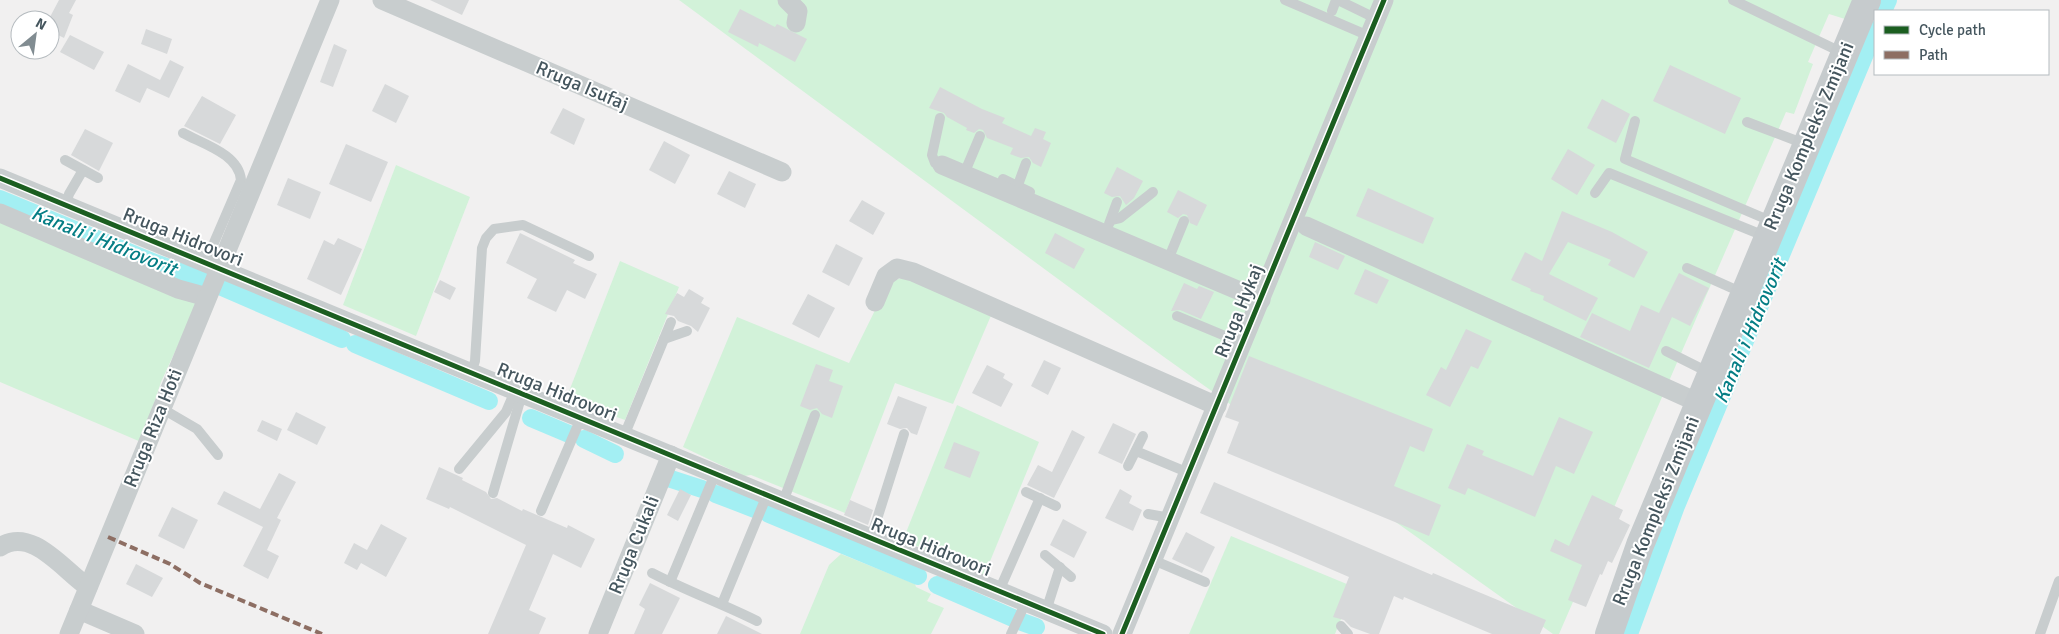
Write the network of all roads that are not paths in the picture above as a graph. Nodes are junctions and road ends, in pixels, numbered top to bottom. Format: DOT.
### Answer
graph roads {
  1 [pos="330,0"];
  2 [pos="382,0"];
  3 [pos="786,0"];
  4 [pos="1285,0"];
  5 [pos="1337,0"];
  6 [pos="1384,0"];
  7 [pos="1733,0"];
  8 [pos="1867,0"];
  9 [pos="1332,11"];
  10 [pos="1376,19"];
  11 [pos="796,23"];
  12 [pos="1369,36"];
  13 [pos="1843,54"];
  14 [pos="940,118"];
  15 [pos="1635,121"];
  16 [pos="1747,122"];
  17 [pos="182,133"];
  18 [pos="980,136"];
  19 [pos="1806,144"];
  20 [pos="65,160"];
  21 [pos="1026,163"];
  22 [pos="942,165"];
  23 [pos="83,170"];
  24 [pos="782,172"];
  25 [pos="964,174"];
  26 [pos="0,178"];
  27 [pos="98,178"];
  28 [pos="1003,179"];
  29 [pos="1021,191"];
  30 [pos="1153,192"];
  31 [pos="1595,193"];
  32 [pos="1117,202"];
  33 [pos="66,205"];
  34 [pos="0,213"];
  35 [pos="1184,221"];
  36 [pos="1306,226"];
  37 [pos="1108,227"];
  38 [pos="1770,230"];
  39 [pos="589,256"];
  40 [pos="1168,260"];
  41 [pos="219,268"];
  42 [pos="1687,268"];
  43 [pos="1744,293"];
  44 [pos="206,297"];
  45 [pos="1260,300"];
  46 [pos="875,302"];
  47 [pos="1177,316"];
  48 [pos="671,322"];
  49 [pos="687,331"];
  50 [pos="664,339"];
  51 [pos="1242,343"];
  52 [pos="1666,350"];
  53 [pos="471,373"];
  54 [pos="1711,373"];
  55 [pos="518,392"];
  56 [pos="1699,403"];
  57 [pos="1217,406"];
  58 [pos="161,408"];
  59 [pos="815,415"];
  60 [pos="581,418"];
  61 [pos="904,434"];
  62 [pos="624,436"];
  63 [pos="1143,436"];
  64 [pos="1136,451"];
  65 [pos="218,454"];
  66 [pos="671,455"];
  67 [pos="1128,466"];
  68 [pos="460,468"];
  69 [pos="1189,473"];
  70 [pos="715,474"];
  71 [pos="1026,492"];
  72 [pos="493,493"];
  73 [pos="775,498"];
  74 [pos="1040,498"];
  75 [pos="1056,506"];
  76 [pos="541,510"];
  77 [pos="1148,514"];
  78 [pos="1170,518"];
  79 [pos="871,538"];
  80 [pos="0,547"];
  81 [pos="1045,554"];
  82 [pos="1153,560"];
  83 [pos="1060,567"];
  84 [pos="652,573"];
  85 [pos="1071,577"];
  86 [pos="2059,581"];
  87 [pos="670,582"];
  88 [pos="1205,582"];
  89 [pos="88,587"];
  90 [pos="998,591"];
  91 [pos="1026,602"];
  92 [pos="722,604"];
  93 [pos="79,610"];
  94 [pos="1046,610"];
  95 [pos="757,621"];
  96 [pos="1341,626"];
  97 [pos="69,634"];
  98 [pos="135,634"];
  99 [pos="598,634"];
  100 [pos="1012,634"];
  101 [pos="1102,634"];
  102 [pos="1122,634"];
  103 [pos="1348,634"];
  104 [pos="1609,634"];
  105 [pos="2040,634"];
  1 -- 41 [label="street"];
  2 -- 24 [label="street, Rruga Isufaj"];
  3 -- 11 [label="street"];
  4 -- 12 [label="lane"];
  5 -- 9 [label="lane"];
  5 -- 10 [label="lane"];
  6 -- 10 [label="street, Rruga Hykaj"];
  7 -- 13 [label="lane"];
  8 -- 13 [label="main road, Rruga Kompleksi Zmijani"];
  10 -- 12 [label="street, Rruga Hykaj"];
  12 -- 45 [label="street, Rruga Hykaj"];
  13 -- 19 [label="main road, Rruga Kompleksi Zmijani"];
  14 -- 22 [label="lane"];
  15 -- 38 [label="lane"];
  16 -- 19 [label="lane"];
  17 -- 41 [label="lane"];
  18 -- 25 [label="lane"];
  19 -- 38 [label="main road, Rruga Kompleksi Zmijani"];
  20 -- 23 [label="lane"];
  21 -- 29 [label="lane"];
  22 -- 25 [label="street"];
  23 -- 27 [label="lane"];
  23 -- 33 [label="lane"];
  25 -- 29 [label="street"];
  26 -- 33 [label="street, Rruga Hidrovori"];
  28 -- 29 [label="lane"];
  29 -- 37 [label="street"];
  30 -- 37 [label="lane"];
  31 -- 38 [label="lane"];
  32 -- 37 [label="lane"];
  33 -- 41 [label="street, Rruga Hidrovori"];
  34 -- 44 [label="street"];
  35 -- 40 [label="lane"];
  36 -- 56 [label="street"];
  37 -- 40 [label="street"];
  38 -- 43 [label="main road, Rruga Kompleksi Zmijani"];
  39 -- 53 [label="lane"];
  40 -- 45 [label="street"];
  41 -- 44 [label="street, Rruga Riza Hoti"];
  41 -- 53 [label="street, Rruga Hidrovori"];
  42 -- 43 [label="lane"];
  43 -- 54 [label="main road, Rruga Kompleksi Zmijani"];
  44 -- 58 [label="street, Rruga Riza Hoti"];
  45 -- 51 [label="street, Rruga Hykaj"];
  46 -- 57 [label="street"];
  47 -- 51 [label="lane"];
  48 -- 50 [label="lane"];
  49 -- 50 [label="lane"];
  50 -- 62 [label="lane"];
  51 -- 57 [label="street, Rruga Hykaj"];
  52 -- 54 [label="lane"];
  53 -- 55 [label="street, Rruga Hidrovori"];
  54 -- 56 [label="main road, Rruga Kompleksi Zmijani"];
  55 -- 60 [label="street, Rruga Hidrovori"];
  55 -- 68 [label="lane"];
  55 -- 72 [label="lane"];
  56 -- 104 [label="main road, Rruga Kompleksi Zmijani"];
  57 -- 69 [label="street, Rruga Hykaj"];
  58 -- 65 [label="lane"];
  58 -- 89 [label="street, Rruga Riza Hoti"];
  59 -- 73 [label="lane"];
  60 -- 62 [label="street, Rruga Hidrovori"];
  60 -- 76 [label="lane"];
  61 -- 79 [label="lane"];
  62 -- 66 [label="street, Rruga Hidrovori"];
  63 -- 64 [label="lane"];
  64 -- 67 [label="lane"];
  64 -- 69 [label="lane"];
  66 -- 70 [label="street, Rruga Hidrovori"];
  66 -- 99 [label="street, Rruga Cukali"];
  69 -- 78 [label="street, Rruga Hykaj"];
  70 -- 73 [label="street, Rruga Hidrovori"];
  70 -- 87 [label="lane"];
  71 -- 74 [label="lane"];
  73 -- 79 [label="street, Rruga Hidrovori"];
  73 -- 92 [label="lane"];
  74 -- 75 [label="lane"];
  74 -- 90 [label="lane"];
  77 -- 78 [label="lane"];
  78 -- 82 [label="street, Rruga Hykaj"];
  79 -- 90 [label="street, Rruga Hidrovori"];
  80 -- 89 [label="street"];
  81 -- 83 [label="lane"];
  82 -- 88 [label="lane"];
  82 -- 102 [label="street, Rruga Hykaj"];
  83 -- 85 [label="lane"];
  83 -- 94 [label="lane"];
  84 -- 87 [label="lane"];
  86 -- 105 [label="lane"];
  87 -- 92 [label="lane"];
  89 -- 93 [label="street, Rruga Riza Hoti"];
  90 -- 91 [label="street, Rruga Hidrovori"];
  91 -- 94 [label="street, Rruga Hidrovori"];
  91 -- 100 [label="lane"];
  92 -- 95 [label="lane"];
  93 -- 97 [label="street, Rruga Riza Hoti"];
  93 -- 98 [label="street"];
  94 -- 101 [label="street, Rruga Hidrovori"];
  96 -- 103 [label="lane"];
}
